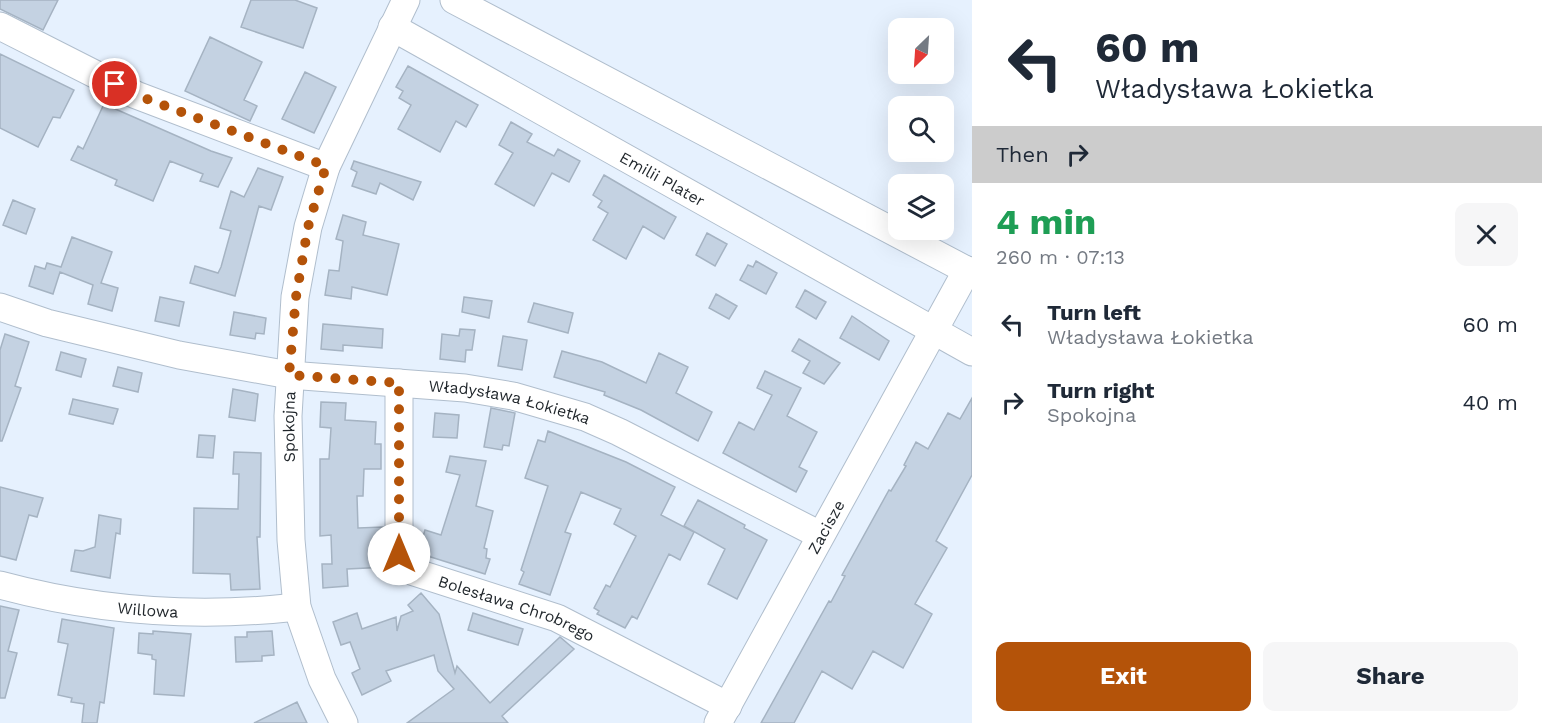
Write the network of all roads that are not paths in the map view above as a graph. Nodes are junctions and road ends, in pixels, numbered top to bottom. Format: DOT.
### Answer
graph roads {
  1 [pos="406,0"];
  2 [pos="454,0"];
  3 [pos="0,26"];
  4 [pos="392,27"];
  5 [pos="326,166"];
  6 [pos="970,272"];
  7 [pos="0,307"];
  8 [pos="934,331"];
  9 [pos="972,352"];
  10 [pos="289,375"];
  11 [pos="399,383"];
  12 [pos="820,535"];
  13 [pos="0,585"];
  14 [pos="297,607"];
  15 [pos="723,715"];
  16 [pos="344,723"];
  1 -- 4 [label="street, Spokojna"];
  2 -- 6 [label="street"];
  3 -- 5 [label="street"];
  4 -- 5 [label="street, Spokojna"];
  4 -- 8 [label="street, Emilii Plater"];
  5 -- 10 [label="street, Spokojna"];
  6 -- 8 [label="street, Zacisze"];
  7 -- 10 [label="street, Władysława Łokietka"];
  8 -- 9 [label="street"];
  8 -- 12 [label="street, Zacisze"];
  10 -- 11 [label="street, Władysława Łokietka"];
  10 -- 14 [label="street, Spokojna"];
  11 -- 12 [label="street, Władysława Łokietka"];
  11 -- 15 [label="street, Bolesława Chrobrego"];
  12 -- 15 [label="street, Zacisze"];
  13 -- 14 [label="street, Willowa"];
  14 -- 16 [label="street, Spokojna"];
}
